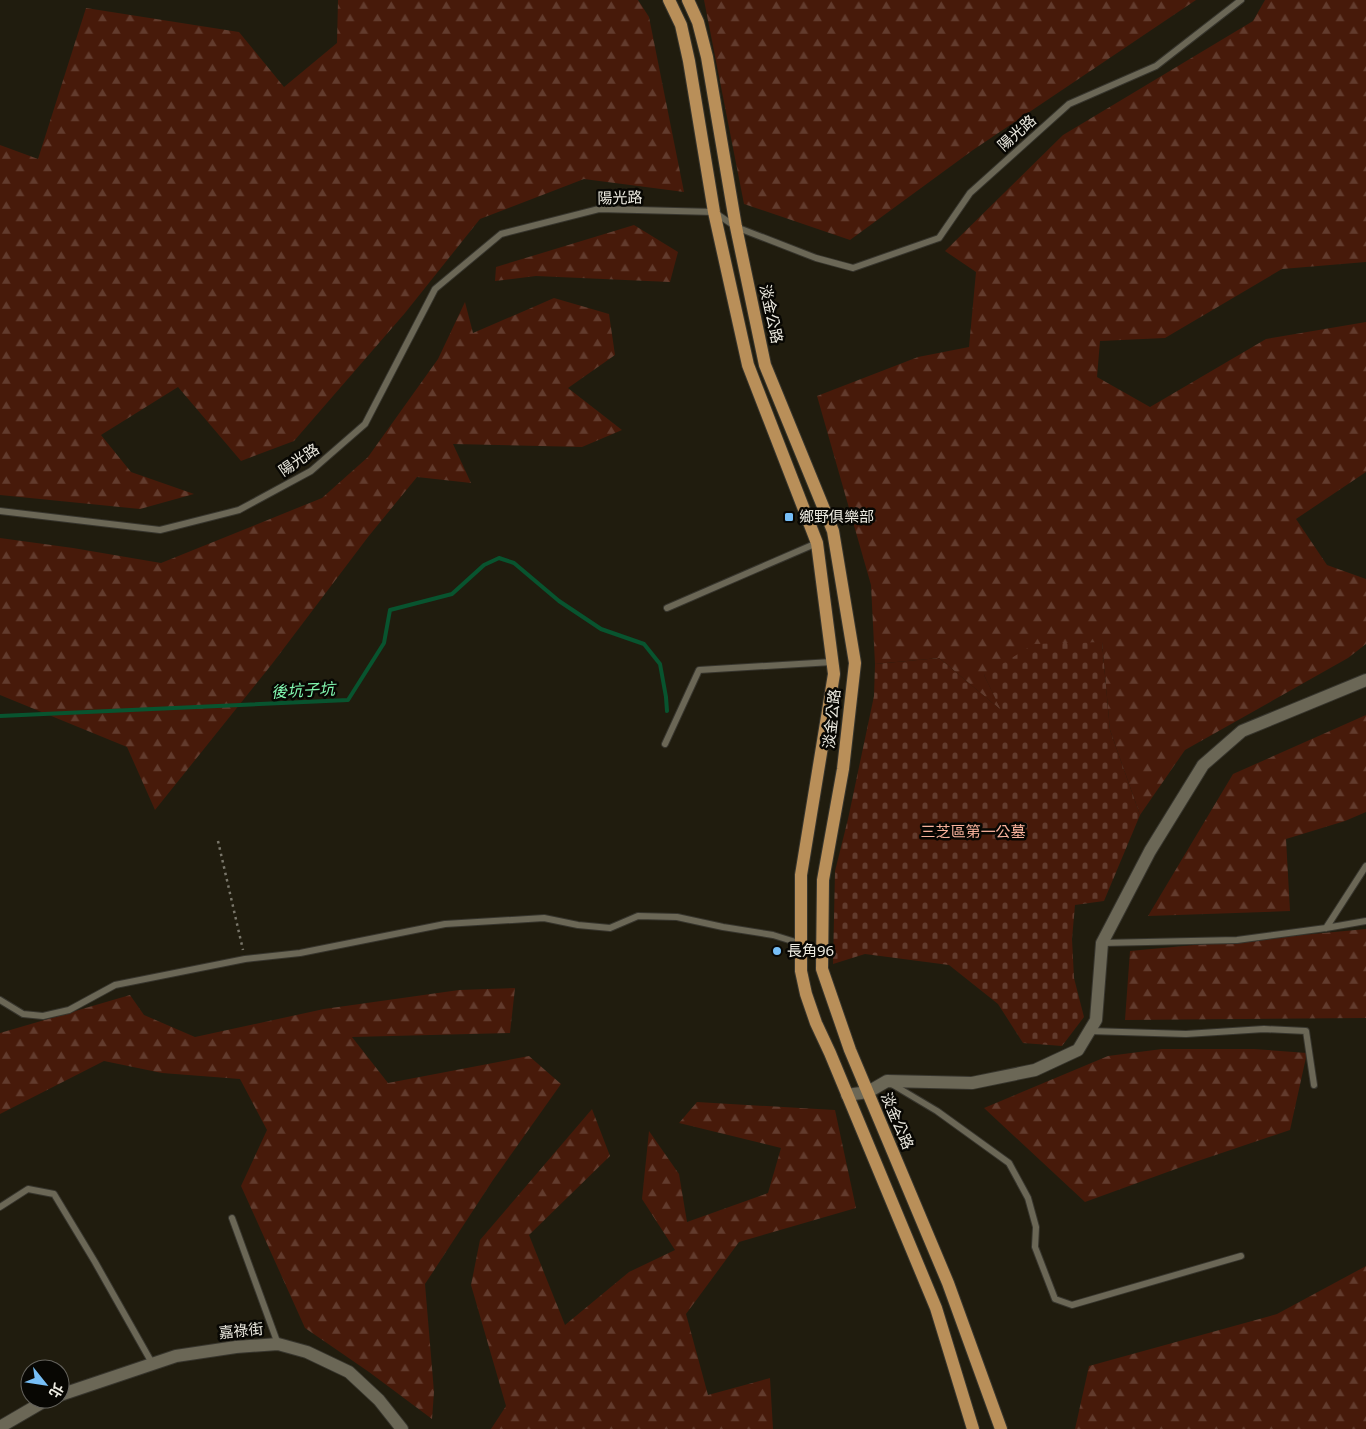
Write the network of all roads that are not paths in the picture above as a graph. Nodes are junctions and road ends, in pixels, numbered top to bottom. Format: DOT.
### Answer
graph roads {
  1 [pos="669,0"];
  2 [pos="688,0"];
  3 [pos="1241,0"];
  4 [pos="714,212"];
  5 [pos="736,227"];
  6 [pos="0,511"];
  7 [pos="817,543"];
  8 [pos="667,608"];
  9 [pos="832,662"];
  10 [pos="1366,680"];
  11 [pos="824,731"];
  12 [pos="847,735"];
  13 [pos="665,744"];
  14 [pos="1366,866"];
  15 [pos="1366,921"];
  16 [pos="1326,928"];
  17 [pos="1102,943"];
  18 [pos="802,944"];
  19 [pos="0,1000"];
  20 [pos="1090,1031"];
  21 [pos="887,1081"];
  22 [pos="1314,1085"];
  23 [pos="868,1092"];
  24 [pos="847,1095"];
  25 [pos="0,1207"];
  26 [pos="232,1218"];
  27 [pos="1241,1256"];
  28 [pos="278,1344"];
  29 [pos="152,1363"];
  30 [pos="70,1392"];
  31 [pos="31,1409"];
  32 [pos="0,1427"];
  33 [pos="402,1429"];
  34 [pos="973,1429"];
  35 [pos="1002,1429"];
  1 -- 4 [label="main road, 淡金公路"];
  2 -- 5 [label="main road, 淡金公路"];
  3 -- 5 [label="lane, 陽光路"];
  4 -- 5 [label="lane, 陽光路"];
  4 -- 6 [label="lane, 陽光路"];
  4 -- 7 [label="main road, 淡金公路"];
  5 -- 12 [label="main road, 淡金公路"];
  7 -- 8 [label="lane"];
  7 -- 9 [label="main road, 淡金公路"];
  9 -- 11 [label="main road, 淡金公路"];
  9 -- 13 [label="lane"];
  10 -- 17 [label="street"];
  11 -- 12 [label="main road"];
  11 -- 18 [label="main road, 淡金公路"];
  12 -- 23 [label="main road, 淡金公路"];
  14 -- 16 [label="lane"];
  15 -- 16 [label="lane"];
  16 -- 17 [label="lane"];
  17 -- 20 [label="street"];
  18 -- 19 [label="lane"];
  18 -- 24 [label="main road, 淡金公路"];
  20 -- 21 [label="street"];
  20 -- 22 [label="lane"];
  21 -- 23 [label="street"];
  21 -- 27 [label="lane"];
  23 -- 24 [label="street"];
  23 -- 35 [label="main road, 淡金公路"];
  24 -- 34 [label="main road, 淡金公路"];
  25 -- 29 [label="lane"];
  26 -- 28 [label="lane"];
  28 -- 29 [label="street, 嘉祿街"];
  28 -- 33 [label="street, 嘉祿街"];
  29 -- 30 [label="street, 嘉祿街"];
  31 -- 32 [label="street"];
}
